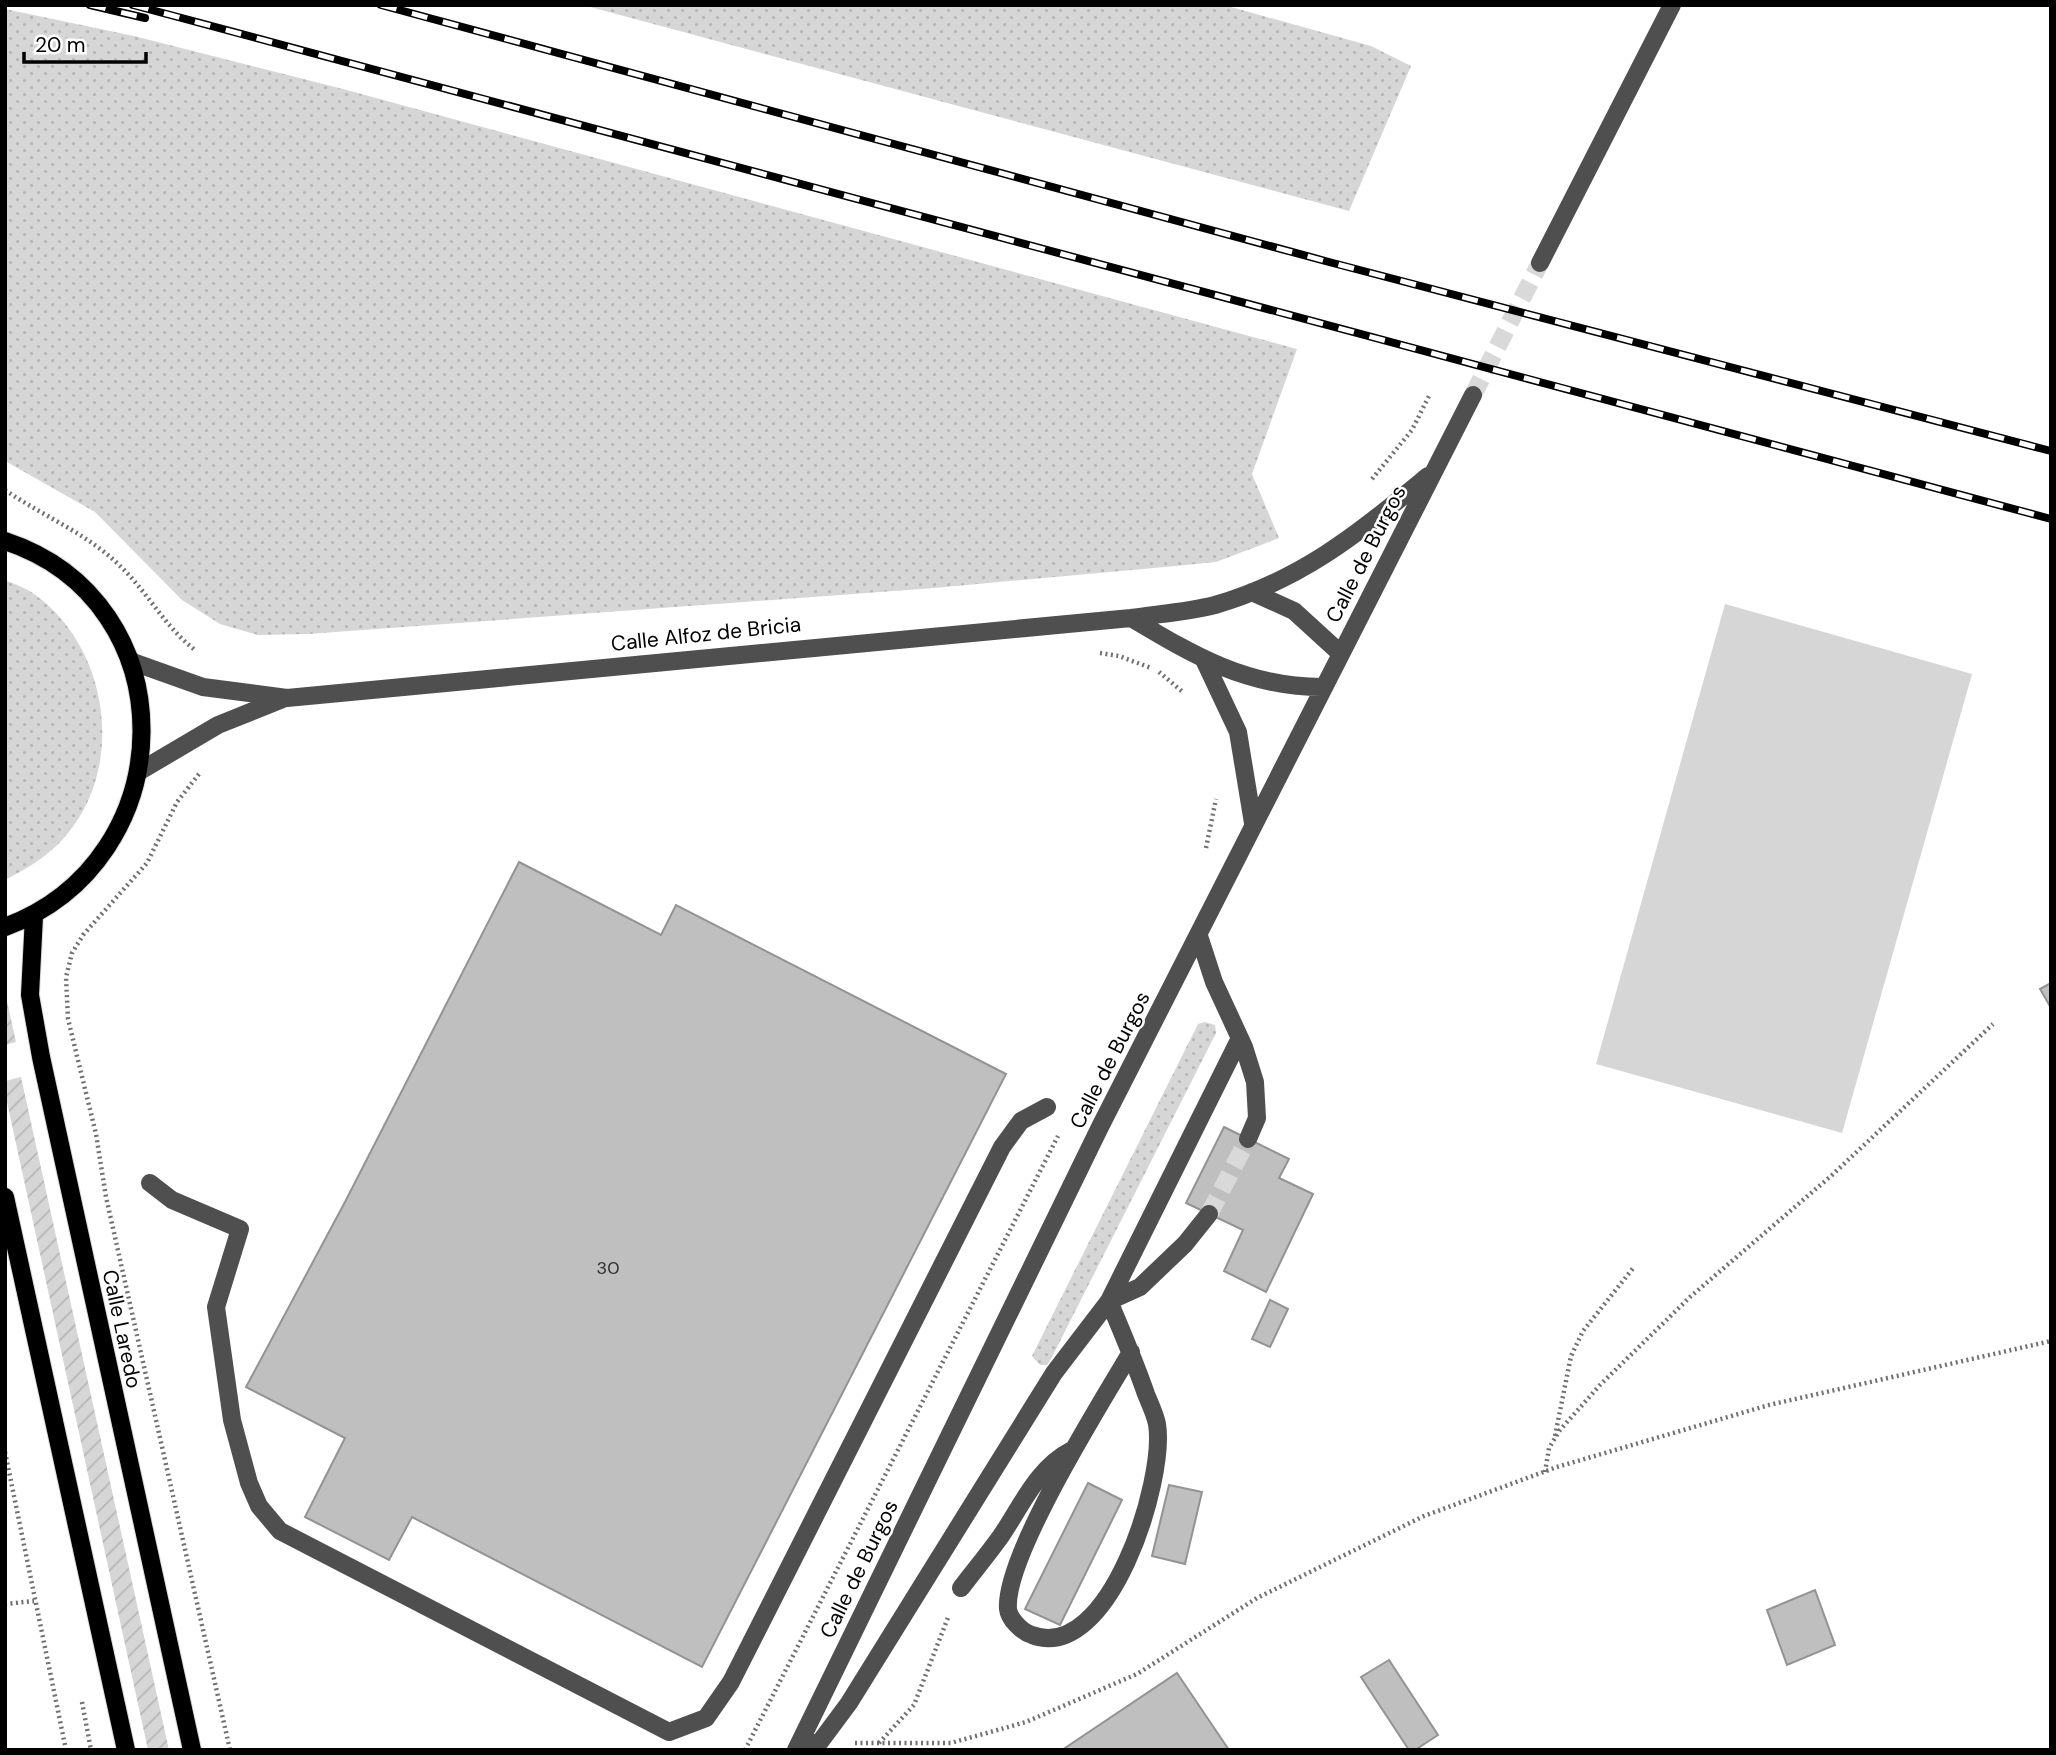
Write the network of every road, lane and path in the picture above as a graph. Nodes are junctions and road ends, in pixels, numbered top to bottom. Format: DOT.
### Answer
graph roads {
  1 [pos="1672,5"];
  2 [pos="1540,263"];
  3 [pos="1430,394"];
  4 [pos="1473,395"];
  5 [pos="1433,472"];
  6 [pos="1370,480"];
  7 [pos="5,491"];
  8 [pos="5,541"];
  9 [pos="1252,592"];
  10 [pos="1130,618"];
  11 [pos="1087,652"];
  12 [pos="1340,653"];
  13 [pos="204,657"];
  14 [pos="130,662"];
  15 [pos="1205,662"];
  16 [pos="1322,687"];
  17 [pos="1185,694"];
  18 [pos="287,698"];
  19 [pos="140,771"];
  20 [pos="1216,797"];
  21 [pos="1254,823"];
  22 [pos="1203,858"];
  23 [pos="34,916"];
  24 [pos="5,927"];
  25 [pos="1199,936"];
  26 [pos="1993,1024"];
  27 [pos="1240,1038"];
  28 [pos="1047,1107"];
  29 [pos="1060,1132"];
  30 [pos="1248,1139"];
  31 [pos="150,1183"];
  32 [pos="5,1197"];
  33 [pos="1209,1214"];
  34 [pos="1634,1267"];
  35 [pos="1109,1301"];
  36 [pos="2051,1341"];
  37 [pos="1131,1352"];
  38 [pos="1554,1440"];
  39 [pos="1075,1448"];
  40 [pos="5,1452"];
  41 [pos="1545,1472"];
  42 [pos="961,1588"];
  43 [pos="34,1601"];
  44 [pos="5,1604"];
  45 [pos="820,1742"];
  46 [pos="879,1744"];
  47 [pos="951,1747"];
  48 [pos="797,1748"];
  49 [pos="66,1750"];
  50 [pos="126,1750"];
  51 [pos="192,1750"];
  52 [pos="746,1750"];
  1 -- 2 [label="street"];
  3 -- 6 [label="path"];
  4 -- 5 [label="street, Calle de Burgos"];
  5 -- 9 [label="street, Calle Alfoz de Bricia"];
  5 -- 12 [label="street, Calle de Burgos"];
  7 -- 13 [label="path"];
  8 -- 14 [label="main road"];
  9 -- 10 [label="street, Calle Alfoz de Bricia"];
  9 -- 12 [label="street"];
  10 -- 15 [label="street"];
  10 -- 18 [label="street, Calle Alfoz de Bricia"];
  11 -- 17 [label="path"];
  12 -- 16 [label="street, Calle de Burgos"];
  14 -- 18 [label="street, Calle Alfoz de Bricia"];
  14 -- 19 [label="main road"];
  15 -- 16 [label="street"];
  15 -- 21 [label="street"];
  16 -- 21 [label="street, Calle de Burgos"];
  18 -- 19 [label="street, Calle Alfoz de Bricia"];
  19 -- 23 [label="main road"];
  20 -- 22 [label="path"];
  21 -- 25 [label="street, Calle de Burgos"];
  23 -- 24 [label="main road"];
  23 -- 51 [label="main road, Calle Laredo"];
  25 -- 27 [label="street"];
  25 -- 48 [label="street, Calle de Burgos"];
  26 -- 38 [label="path"];
  27 -- 30 [label="street"];
  27 -- 35 [label="street"];
  28 -- 31 [label="street"];
  29 -- 52 [label="path"];
  32 -- 50 [label="main road"];
  33 -- 35 [label="street"];
  34 -- 38 [label="path"];
  35 -- 37 [label="street"];
  35 -- 45 [label="street"];
  36 -- 41 [label="path"];
  37 -- 39 [label="street"];
  37 -- 39 [label="street"];
  38 -- 41 [label="path"];
  39 -- 42 [label="street"];
  40 -- 43 [label="path"];
  41 -- 47 [label="path"];
  42 -- 46 [label="path"];
  43 -- 44 [label="path"];
  43 -- 49 [label="path"];
  45 -- 46 [label="path"];
  45 -- 48 [label="street"];
  46 -- 47 [label="path"];
}
